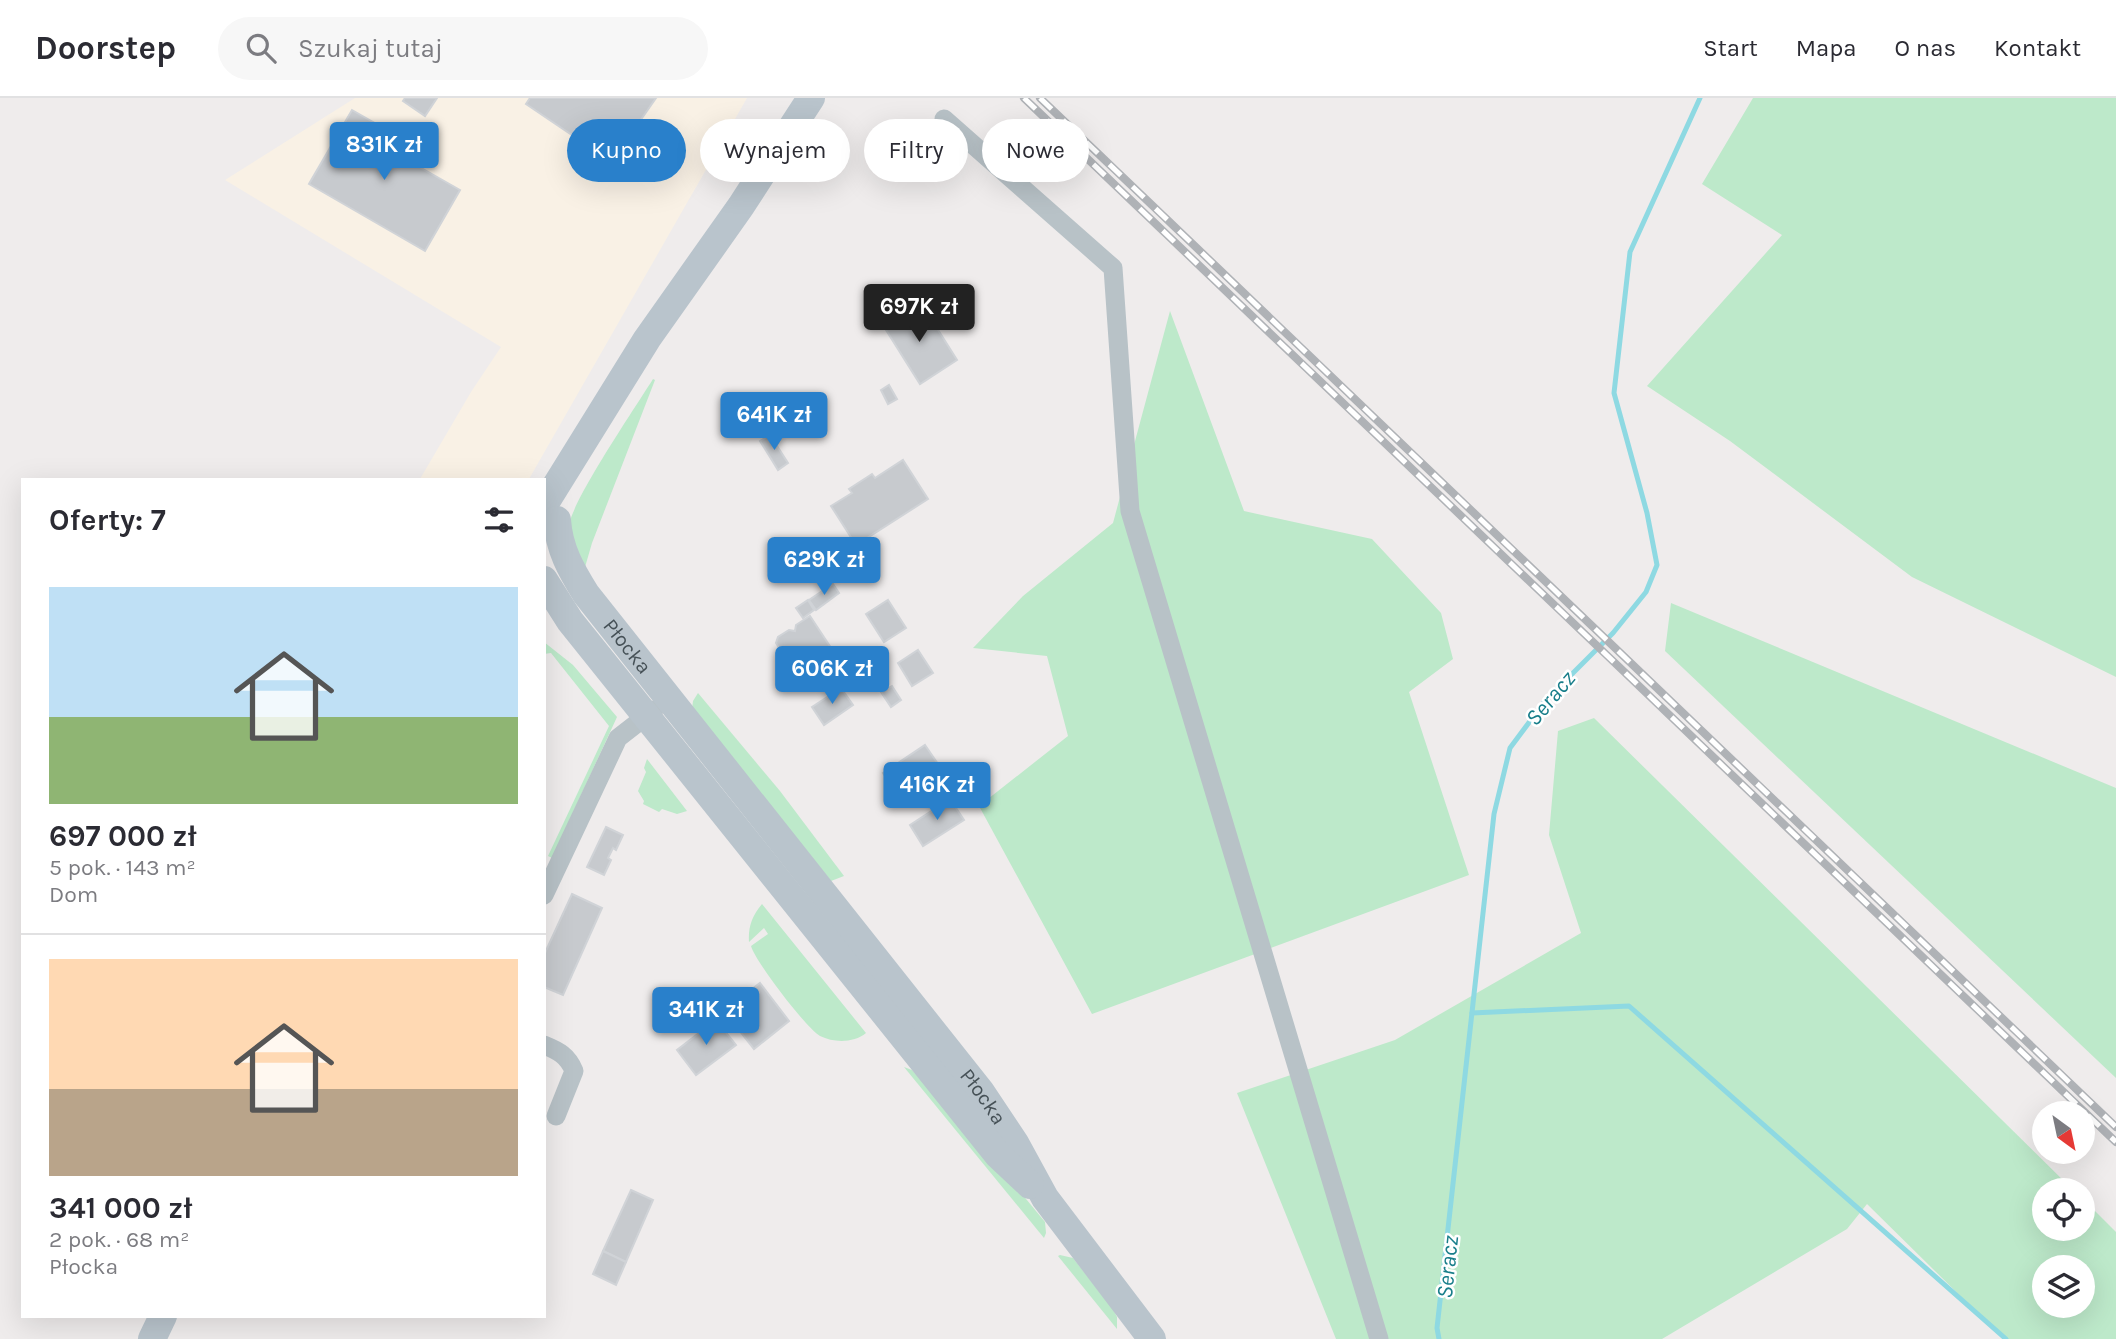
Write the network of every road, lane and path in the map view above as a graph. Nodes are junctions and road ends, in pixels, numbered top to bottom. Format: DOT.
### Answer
graph roads {
  1 [pos="811,98"];
  2 [pos="968,140"];
  3 [pos="548,521"];
  4 [pos="546,558"];
  5 [pos="546,583"];
  6 [pos="586,594"];
  7 [pos="546,608"];
  8 [pos="570,621"];
  9 [pos="657,708"];
  10 [pos="792,853"];
  11 [pos="770,872"];
  12 [pos="546,891"];
  13 [pos="911,1003"];
  14 [pos="894,1028"];
  15 [pos="546,1046"];
  16 [pos="556,1116"];
  17 [pos="1045,1198"];
  18 [pos="143,1318"];
  19 [pos="162,1318"];
  20 [pos="1141,1335"];
  21 [pos="134,1339"];
  22 [pos="152,1339"];
  23 [pos="1379,1339"];
  1 -- 3 [label="street"];
  2 -- 23 [label="street"];
  3 -- 6 [label="street, Płocka"];
  4 -- 6 [label="street, Płocka"];
  5 -- 8 [label="street, Płocka"];
  6 -- 9 [label="street, Płocka"];
  7 -- 8 [label="street, Płocka"];
  8 -- 9 [label="street, Płocka"];
  9 -- 10 [label="street, Płocka"];
  9 -- 11 [label="street, Płocka"];
  9 -- 12 [label="street"];
  10 -- 11 [label="street"];
  10 -- 13 [label="street, Płocka"];
  11 -- 14 [label="street, Płocka"];
  13 -- 14 [label="street"];
  13 -- 17 [label="street, Płocka"];
  14 -- 17 [label="street, Płocka"];
  15 -- 16 [label="street"];
  17 -- 20 [label="street, Płocka"];
  18 -- 21 [label="street"];
  19 -- 22 [label="street"];
}
